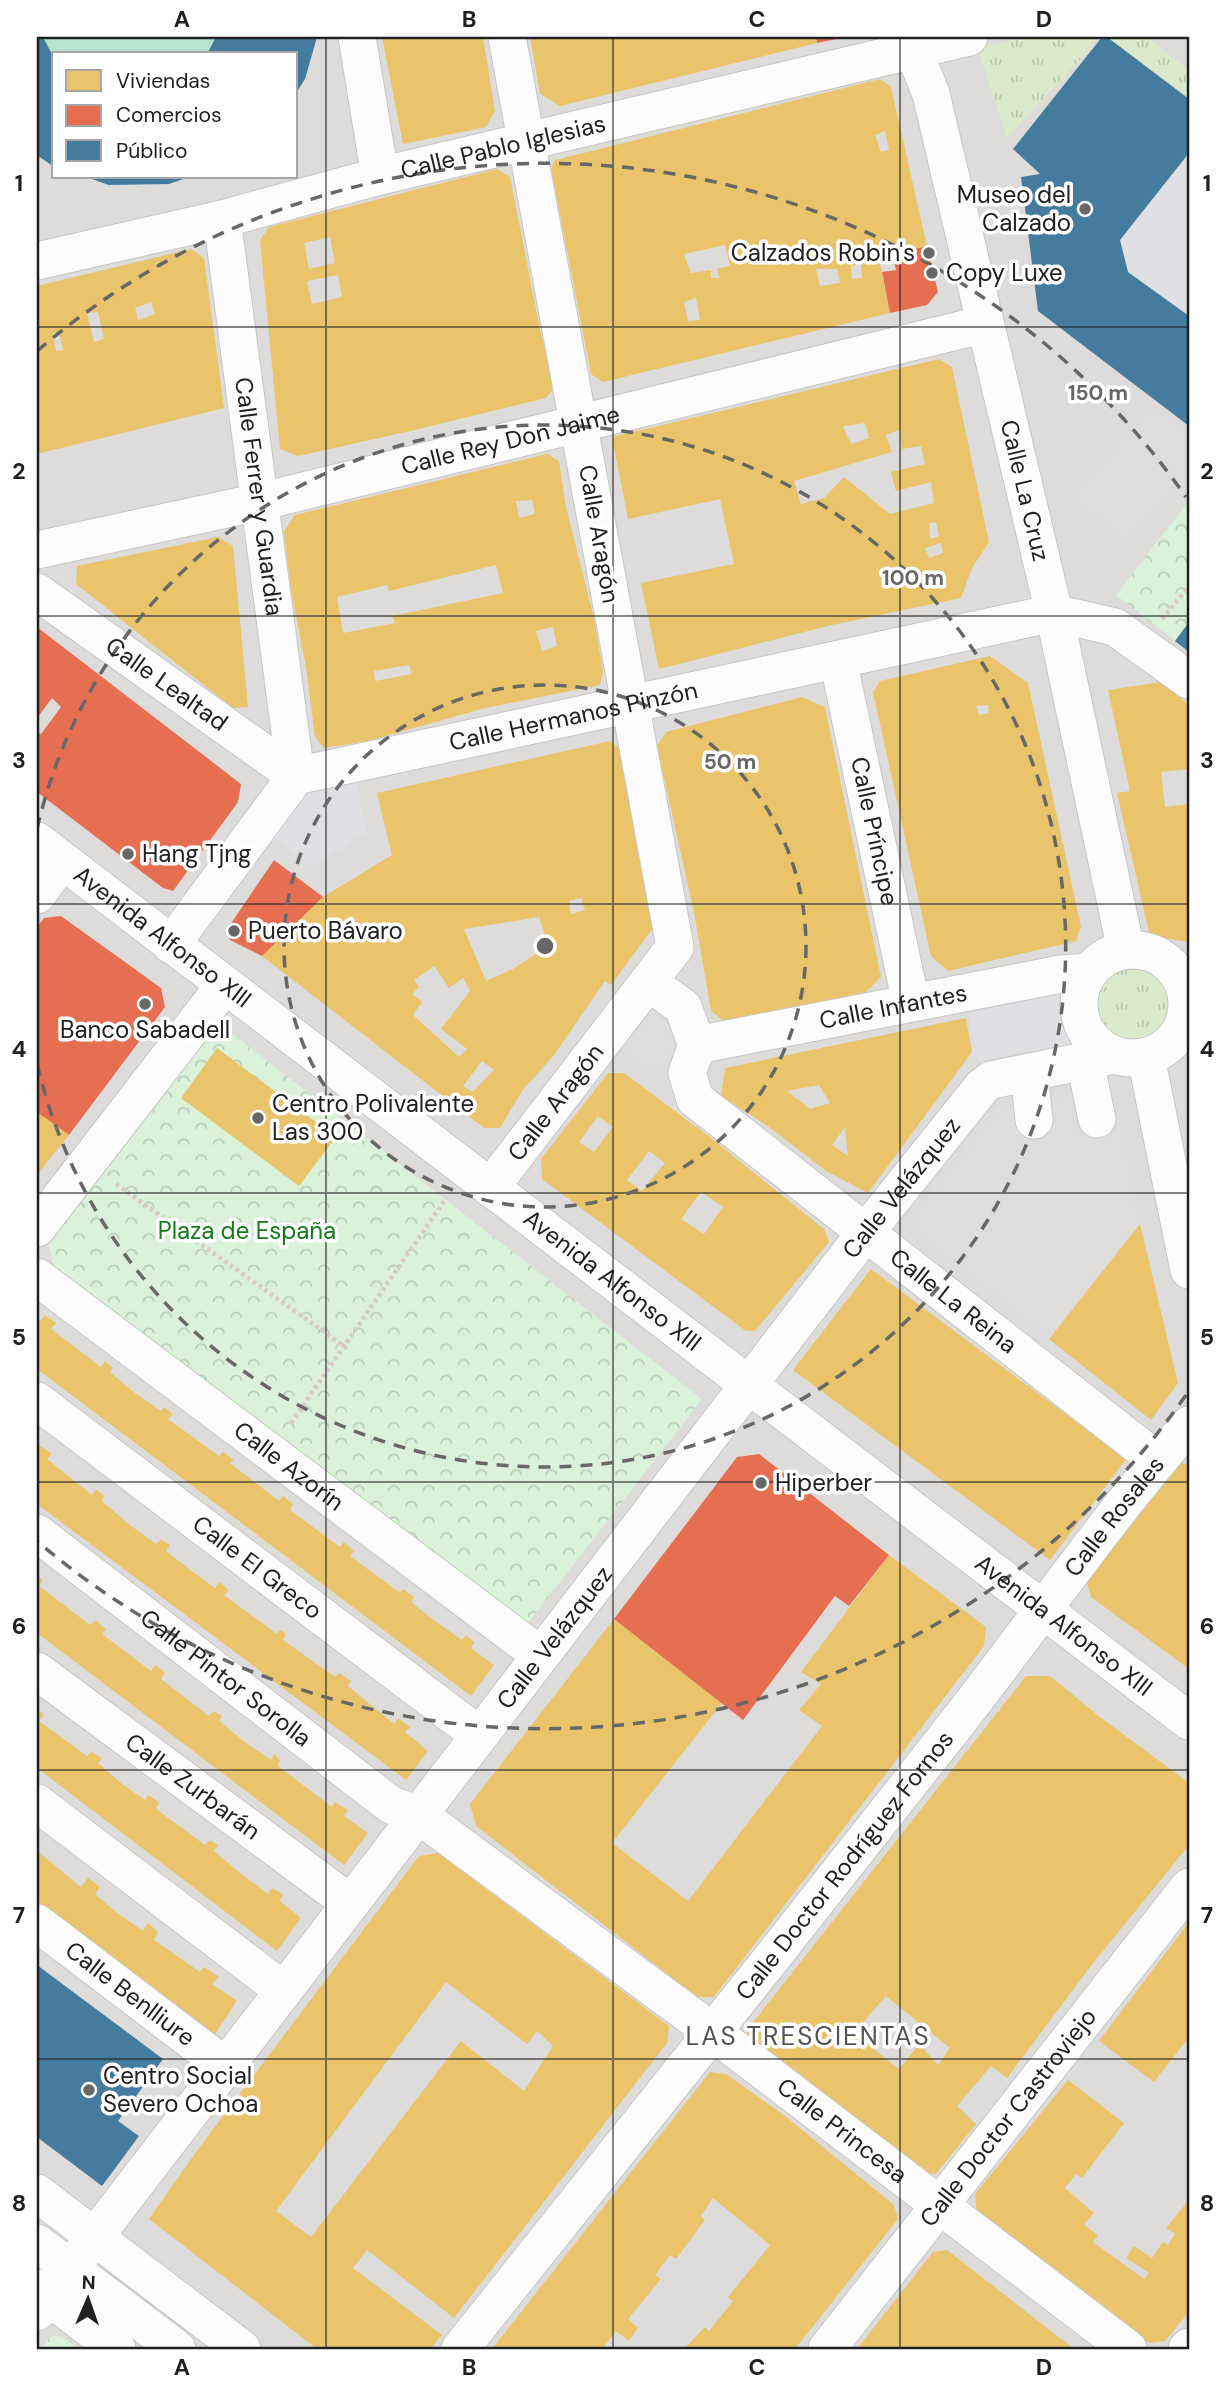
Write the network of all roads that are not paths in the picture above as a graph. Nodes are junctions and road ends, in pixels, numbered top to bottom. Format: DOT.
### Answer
graph roads {
  1 [pos="357,37"];
  2 [pos="507,37"];
  3 [pos="968,37"];
  4 [pos="910,43"];
  5 [pos="527,142"];
  6 [pos="380,176"];
  7 [pos="222,219"];
  8 [pos="37,261"];
  9 [pos="985,324"];
  10 [pos="579,425"];
  11 [pos="259,502"];
  12 [pos="37,550"];
  13 [pos="37,592"];
  14 [pos="1054,613"];
  15 [pos="838,660"];
  16 [pos="1189,680"];
  17 [pos="630,704"];
  18 [pos="296,776"];
  19 [pos="50,851"];
  20 [pos="37,895"];
  21 [pos="171,945"];
  22 [pos="1126,950"];
  23 [pos="1088,972"];
  24 [pos="648,982"];
  25 [pos="1186,984"];
  26 [pos="224,986"];
  27 [pos="911,1003"];
  28 [pos="697,1045"];
  29 [pos="1115,1058"];
  30 [pos="1029,1073"];
  31 [pos="1097,1119"];
  32 [pos="1034,1120"];
  33 [pos="477,1179"];
  34 [pos="37,1228"];
  35 [pos="866,1232"];
  36 [pos="1189,1270"];
  37 [pos="37,1277"];
  38 [pos="750,1386"];
  39 [pos="37,1401"];
  40 [pos="1189,1425"];
  41 [pos="1157,1461"];
  42 [pos="37,1533"];
  43 [pos="1045,1611"];
  44 [pos="540,1656"];
  45 [pos="37,1671"];
  46 [pos="1189,1721"];
  47 [pos="479,1735"];
  48 [pos="37,1803"];
  49 [pos="419,1815"];
  50 [pos="1189,1887"];
  51 [pos="350,1903"];
  52 [pos="37,1923"];
  53 [pos="283,1990"];
  54 [pos="714,2033"];
  55 [pos="225,2066"];
  56 [pos="37,2193"];
  57 [pos="939,2205"];
  58 [pos="94,2236"];
  59 [pos="37,2243"];
  60 [pos="69,2268"];
  61 [pos="40,2299"];
  62 [pos="117,2349"];
  63 [pos="177,2349"];
  64 [pos="242,2349"];
  65 [pos="460,2349"];
  66 [pos="827,2349"];
  67 [pos="1128,2349"];
  1 -- 6 [label="street"];
  2 -- 5 [label="street, Calle Aragón"];
  3 -- 4 [label="street, Calle Pablo Iglesias"];
  4 -- 5 [label="street, Calle Pablo Iglesias"];
  4 -- 9 [label="street, Calle La Cruz"];
  5 -- 6 [label="street, Calle Pablo Iglesias"];
  5 -- 10 [label="street, Calle Aragón"];
  6 -- 7 [label="street, Calle Pablo Iglesias"];
  7 -- 8 [label="street, Calle Pablo Iglesias"];
  7 -- 11 [label="street, Calle Ferrer y Guardia"];
  9 -- 10 [label="street, Calle Rey Don Jaime"];
  9 -- 14 [label="street, Calle La Cruz"];
  10 -- 11 [label="street, Calle Rey Don Jaime"];
  10 -- 17 [label="street, Calle Aragón"];
  11 -- 12 [label="street, Calle Rey Don Jaime"];
  11 -- 18 [label="street, Calle Ferrer y Guardia"];
  13 -- 18 [label="street, Calle Lealtad"];
  14 -- 15 [label="street, Calle Hermanos Pinzón"];
  14 -- 16 [label="street"];
  14 -- 22 [label="street, Calle La Cruz"];
  15 -- 17 [label="street, Calle Hermanos Pinzón"];
  15 -- 27 [label="street, Calle Príncipe"];
  17 -- 18 [label="street, Calle Hermanos Pinzón"];
  17 -- 24 [label="street, Calle Aragón"];
  18 -- 21 [label="street"];
  19 -- 20 [label="street"];
  19 -- 21 [label="street, Avenida Alfonso XIII"];
  21 -- 26 [label="street, Avenida Alfonso XIII"];
  22 -- 23 [label="street"];
  22 -- 25 [label="street"];
  23 -- 27 [label="street, Calle Infantes"];
  23 -- 29 [label="street"];
  24 -- 28 [label="street"];
  24 -- 33 [label="street, Calle Aragón"];
  25 -- 29 [label="street"];
  26 -- 33 [label="street, Avenida Alfonso XIII"];
  26 -- 34 [label="street"];
  27 -- 28 [label="street, Calle Infantes"];
  28 -- 35 [label="street, Calle La Reina"];
  29 -- 30 [label="street, Calle Velázquez"];
  29 -- 31 [label="street"];
  29 -- 36 [label="street"];
  30 -- 32 [label="street"];
  30 -- 35 [label="street, Calle Velázquez"];
  33 -- 38 [label="street, Avenida Alfonso XIII"];
  35 -- 38 [label="street, Calle Velázquez"];
  35 -- 41 [label="street, Calle La Reina"];
  37 -- 44 [label="street, Calle Azorín"];
  38 -- 43 [label="street, Avenida Alfonso XIII"];
  38 -- 44 [label="street, Calle Velázquez"];
  39 -- 47 [label="street, Calle El Greco"];
  40 -- 41 [label="street, Calle Rosales"];
  41 -- 43 [label="street, Calle Rosales"];
  42 -- 49 [label="street, Calle Pintor Sorolla"];
  43 -- 46 [label="street, Avenida Alfonso XIII"];
  43 -- 54 [label="street, Calle Doctor Rodríguez Fornos"];
  44 -- 47 [label="street, Calle Velázquez"];
  45 -- 51 [label="street, Calle Zurbarán"];
  47 -- 49 [label="street, Calle Velázquez"];
  48 -- 53 [label="street"];
  49 -- 51 [label="street, Calle Velázquez"];
  49 -- 54 [label="street, Calle Princesa"];
  50 -- 57 [label="street, Calle Doctor Castroviejo"];
  51 -- 53 [label="street, Calle Velázquez"];
  52 -- 55 [label="street, Calle Benlliure"];
  53 -- 55 [label="street, Calle Velázquez"];
  54 -- 57 [label="street, Calle Princesa"];
  54 -- 65 [label="street, Calle Doctor Rodríguez Fornos"];
  55 -- 58 [label="street, Calle Velázquez"];
  56 -- 58 [label="street"];
  57 -- 66 [label="street, Calle Doctor Castroviejo"];
  57 -- 67 [label="street, Calle Princesa"];
  58 -- 60 [label="street, Calle Velázquez"];
  58 -- 64 [label="street"];
  59 -- 60 [label="street"];
  60 -- 61 [label="street, Calle Velázquez"];
  60 -- 63 [label="street"];
  61 -- 62 [label="street"];
}
